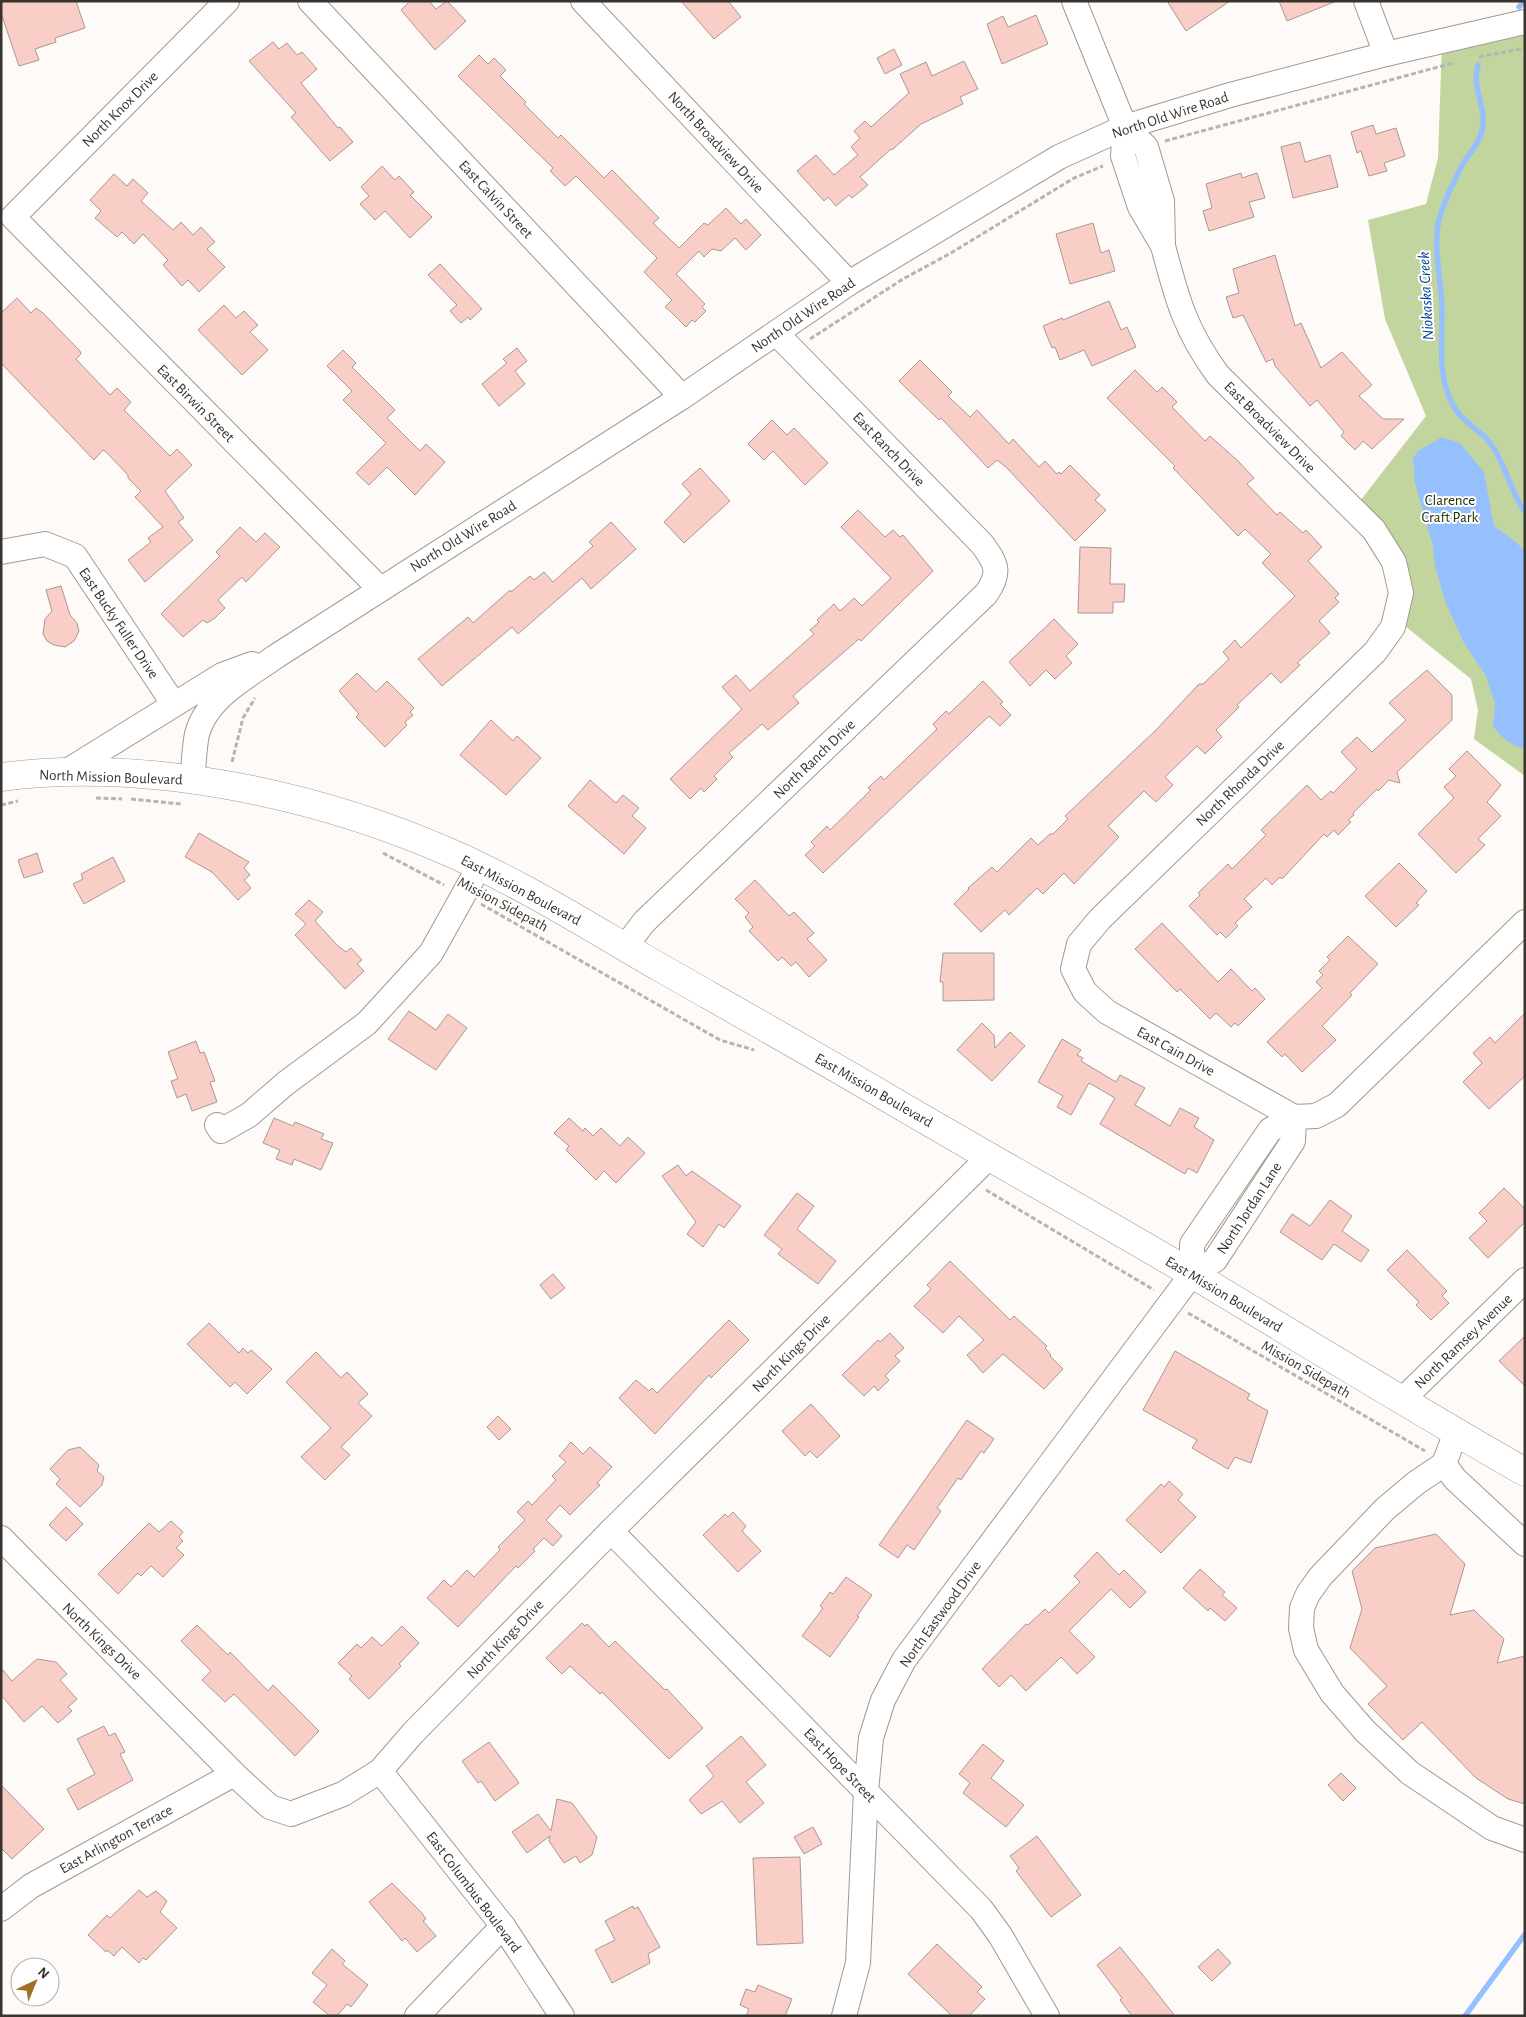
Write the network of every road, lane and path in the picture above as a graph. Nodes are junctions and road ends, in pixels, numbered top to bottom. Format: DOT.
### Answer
graph roads {
  1 [pos="227,1"];
  2 [pos="310,1"];
  3 [pos="583,1"];
  4 [pos="1074,1"];
  5 [pos="1366,1"];
  6 [pos="1525,22"];
  7 [pos="1525,48"];
  8 [pos="1386,54"];
  9 [pos="1471,58"];
  10 [pos="1462,60"];
  11 [pos="1124,127"];
  12 [pos="1146,147"];
  13 [pos="1123,156"];
  14 [pos="13,217"];
  15 [pos="1163,246"];
  16 [pos="849,283"];
  17 [pos="776,333"];
  18 [pos="792,350"];
  19 [pos="682,397"];
  20 [pos="1,552"];
  21 [pos="997,569"];
  22 [pos="380,589"];
  23 [pos="1401,594"];
  24 [pos="275,657"];
  25 [pos="261,693"];
  26 [pos="173,703"];
  27 [pos="231,767"];
  28 [pos="64,773"];
  29 [pos="1,777"];
  30 [pos="189,792"];
  31 [pos="86,798"];
  32 [pos="28,799"];
  33 [pos="1,805"];
  34 [pos="375,849"];
  35 [pos="478,867"];
  36 [pos="463,894"];
  37 [pos="1525,922"];
  38 [pos="625,947"];
  39 [pos="1073,969"];
  40 [pos="756,1050"];
  41 [pos="1294,1117"];
  42 [pos="217,1125"];
  43 [pos="989,1157"];
  44 [pos="984,1189"];
  45 [pos="1192,1274"];
  46 [pos="1525,1280"];
  47 [pos="1154,1290"];
  48 [pos="1181,1309"];
  49 [pos="1402,1401"];
  50 [pos="1456,1432"];
  51 [pos="1420,1448"];
  52 [pos="1444,1464"];
  53 [pos="1525,1472"];
  54 [pos="611,1531"];
  55 [pos="1,1538"];
  56 [pos="1525,1544"];
  57 [pos="380,1771"];
  58 [pos="234,1774"];
  59 [pos="866,1791"];
  60 [pos="1525,1840"];
  61 [pos="1,1909"];
  62 [pos="503,1926"];
  63 [pos="417,2016"];
  64 [pos="562,2016"];
  65 [pos="844,2016"];
  66 [pos="1047,2016"];
  1 -- 14 [label="street, North Knox Drive"];
  2 -- 19 [label="street, East Calvin Street"];
  3 -- 16 [label="street, North Broadview Drive"];
  4 -- 11 [label="street, East Broadview Drive"];
  5 -- 8 [label="street"];
  6 -- 8 [label="street, North Old Wire Road"];
  7 -- 9 [label="path"];
  8 -- 11 [label="street, North Old Wire Road"];
  10 -- 12 [label="path"];
  11 -- 12 [label="street, East Broadview Drive"];
  11 -- 13 [label="street, East Broadview Drive"];
  11 -- 16 [label="street, North Old Wire Road"];
  12 -- 15 [label="street, East Broadview Drive"];
  13 -- 15 [label="street, East Broadview Drive"];
  13 -- 18 [label="path"];
  14 -- 22 [label="street, East Birwin Street"];
  15 -- 23 [label="street, East Broadview Drive"];
  16 -- 17 [label="street, North Old Wire Road"];
  17 -- 18 [label="street, East Ranch Drive"];
  17 -- 19 [label="street, North Old Wire Road"];
  18 -- 21 [label="street, East Ranch Drive"];
  19 -- 22 [label="street, North Old Wire Road"];
  20 -- 26 [label="street, East Bucky Fuller Drive"];
  21 -- 38 [label="street, North Ranch Drive"];
  22 -- 24 [label="street, North Old Wire Road"];
  23 -- 39 [label="street, North Rhonda Drive"];
  24 -- 26 [label="street"];
  24 -- 30 [label="street, North Old Wire Road"];
  25 -- 27 [label="path"];
  26 -- 28 [label="street"];
  28 -- 29 [label="main road, North Mission Boulevard"];
  28 -- 30 [label="main road, North Mission Boulevard"];
  30 -- 31 [label="path"];
  30 -- 35 [label="main road, East Mission Boulevard"];
  32 -- 33 [label="path"];
  34 -- 36 [label="path, Mission Sidepath"];
  35 -- 36 [label="street"];
  35 -- 38 [label="main road, East Mission Boulevard"];
  36 -- 40 [label="path, Mission Sidepath"];
  36 -- 42 [label="street"];
  37 -- 41 [label="street"];
  38 -- 43 [label="main road, East Mission Boulevard"];
  39 -- 41 [label="street, East Cain Drive"];
  41 -- 45 [label="street, North Jordan Lane"];
  43 -- 45 [label="main road, East Mission Boulevard"];
  43 -- 54 [label="street, North Kings Drive"];
  44 -- 47 [label="path"];
  45 -- 49 [label="main road, East Mission Boulevard"];
  45 -- 59 [label="street, North Eastwood Drive"];
  46 -- 49 [label="street, North Ramsey Avenue"];
  48 -- 51 [label="path, Mission Sidepath"];
  49 -- 50 [label="main road, East Mission Boulevard"];
  50 -- 52 [label="street"];
  50 -- 53 [label="main road, East Mission Boulevard"];
  52 -- 56 [label="street"];
  52 -- 60 [label="street"];
  54 -- 57 [label="street, North Kings Drive"];
  54 -- 59 [label="street, East Hope Street"];
  55 -- 58 [label="street, North Kings Drive"];
  57 -- 58 [label="street, North Kings Drive"];
  57 -- 62 [label="street, East Columbus Boulevard"];
  58 -- 61 [label="street, East Arlington Terrace"];
  59 -- 65 [label="street, North Eastwood Drive"];
  59 -- 66 [label="street, East Hope Street"];
  62 -- 63 [label="street"];
  62 -- 64 [label="street, East Columbus Boulevard"];
}
